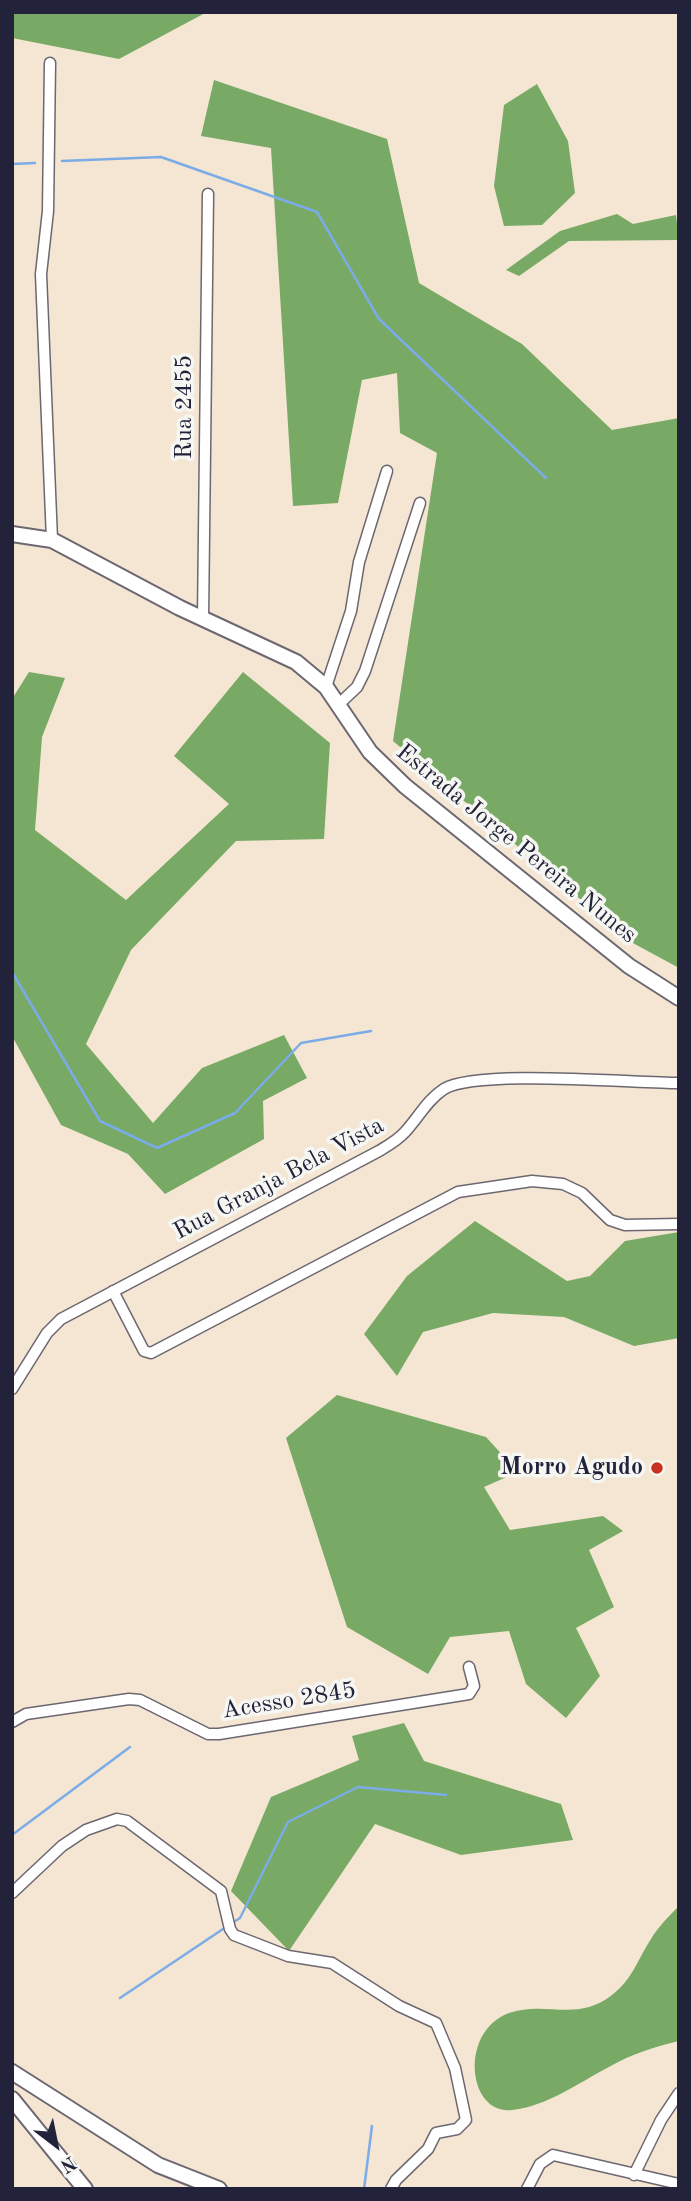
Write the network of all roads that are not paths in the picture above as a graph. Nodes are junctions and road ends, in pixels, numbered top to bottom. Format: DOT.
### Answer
graph roads {
  1 [pos="50,63"];
  2 [pos="208,194"];
  3 [pos="387,471"];
  4 [pos="420,503"];
  5 [pos="12,534"];
  6 [pos="52,540"];
  7 [pos="203,619"];
  8 [pos="326,687"];
  9 [pos="338,705"];
  10 [pos="679,998"];
  11 [pos="679,1083"];
  12 [pos="679,1224"];
  13 [pos="113,1291"];
  14 [pos="12,1389"];
  15 [pos="469,1667"];
  16 [pos="12,1722"];
  17 [pos="12,1893"];
  18 [pos="12,2072"];
  19 [pos="33,2086"];
  20 [pos="679,2093"];
  21 [pos="12,2099"];
  22 [pos="634,2175"];
  23 [pos="679,2184"];
  24 [pos="85,2189"];
  25 [pos="219,2189"];
  26 [pos="391,2189"];
  27 [pos="527,2189"];
  1 -- 6 [label="street"];
  2 -- 7 [label="street, Rua 2455"];
  3 -- 8 [label="street"];
  4 -- 9 [label="street"];
  5 -- 6 [label="street, Estrada Jorge Pereira Nunes"];
  6 -- 7 [label="street, Estrada Jorge Pereira Nunes"];
  7 -- 8 [label="street, Estrada Jorge Pereira Nunes"];
  8 -- 9 [label="street, Estrada Jorge Pereira Nunes"];
  9 -- 10 [label="street, Estrada Jorge Pereira Nunes"];
  11 -- 13 [label="street, Rua Granja Bela Vista"];
  12 -- 13 [label="street"];
  13 -- 14 [label="street, Rua Granja Bela Vista"];
  15 -- 16 [label="street, Acesso 2845"];
  17 -- 26 [label="street"];
  18 -- 19 [label="street"];
  19 -- 21 [label="street"];
  19 -- 25 [label="street"];
  20 -- 22 [label="street"];
  21 -- 24 [label="street"];
  22 -- 23 [label="street"];
  22 -- 27 [label="street"];
}
